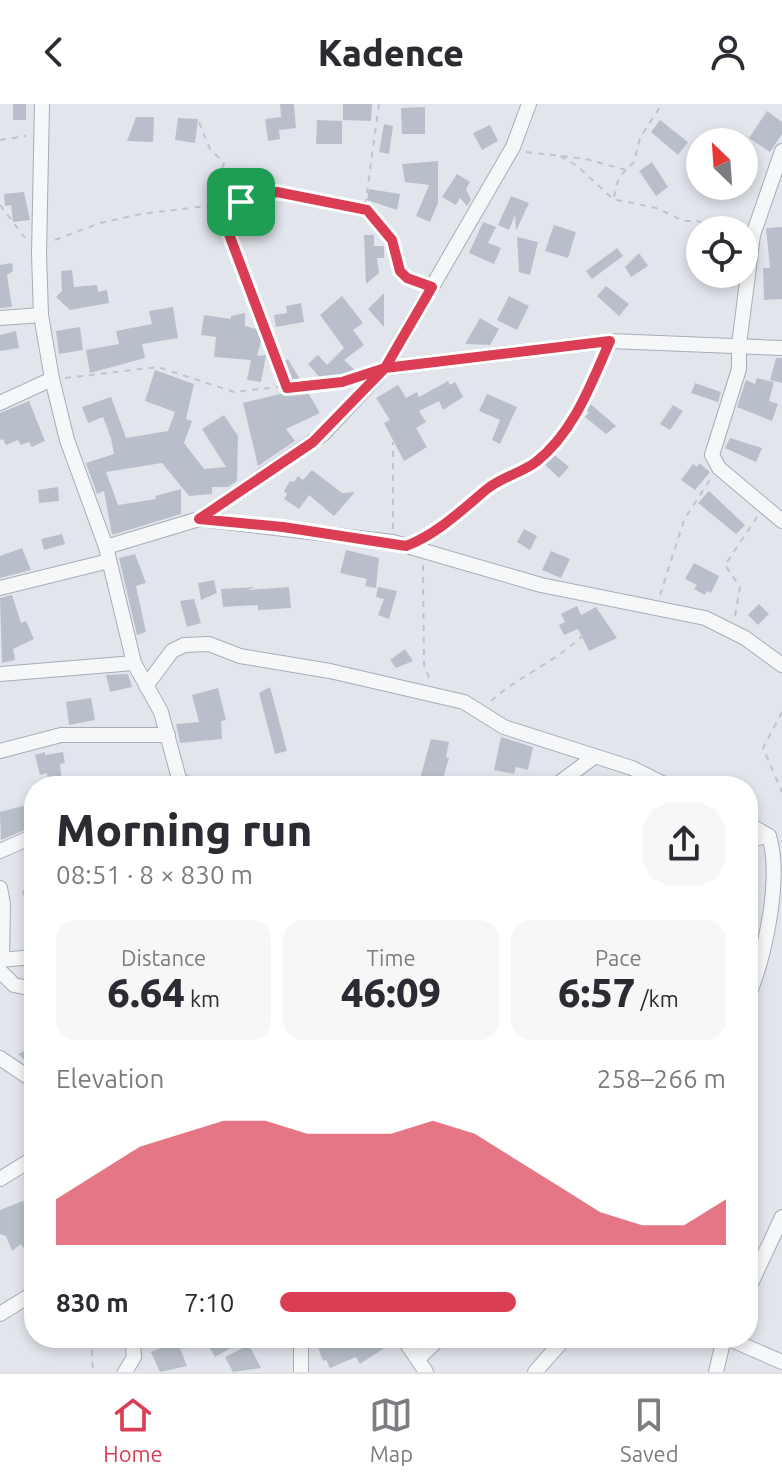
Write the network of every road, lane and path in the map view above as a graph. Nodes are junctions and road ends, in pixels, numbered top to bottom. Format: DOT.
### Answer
graph roads {
  1 [pos="42,104"];
  2 [pos="379,104"];
  3 [pos="529,104"];
  4 [pos="662,104"];
  5 [pos="199,122"];
  6 [pos="40,136"];
  7 [pos="0,140"];
  8 [pos="782,151"];
  9 [pos="560,156"];
  10 [pos="506,159"];
  11 [pos="626,170"];
  12 [pos="614,199"];
  13 [pos="0,205"];
  14 [pos="218,205"];
  15 [pos="367,210"];
  16 [pos="686,221"];
  17 [pos="39,250"];
  18 [pos="432,287"];
  19 [pos="41,315"];
  20 [pos="0,318"];
  21 [pos="610,341"];
  22 [pos="739,345"];
  23 [pos="782,348"];
  24 [pos="385,368"];
  25 [pos="52,379"];
  26 [pos="287,388"];
  27 [pos="0,403"];
  28 [pos="393,442"];
  29 [pos="719,468"];
  30 [pos="764,506"];
  31 [pos="199,519"];
  32 [pos="782,521"];
  33 [pos="400,544"];
  34 [pos="424,552"];
  35 [pos="107,554"];
  36 [pos="0,588"];
  37 [pos="664,610"];
  38 [pos="587,631"];
  39 [pos="735,633"];
  40 [pos="134,663"];
  41 [pos="782,665"];
  42 [pos="0,674"];
  43 [pos="431,683"];
  44 [pos="146,686"];
  45 [pos="481,710"];
  46 [pos="782,712"];
  47 [pos="168,735"];
  48 [pos="0,751"];
  49 [pos="594,757"];
  50 [pos="178,776"];
  51 [pos="568,776"];
  52 [pos="648,776"];
  53 [pos="782,792"];
  54 [pos="758,830"];
  55 [pos="769,836"];
  56 [pos="758,838"];
  57 [pos="24,840"];
  58 [pos="0,851"];
  59 [pos="0,888"];
  60 [pos="24,959"];
  61 [pos="1,964"];
  62 [pos="758,970"];
  63 [pos="24,987"];
  64 [pos="0,1058"];
  65 [pos="24,1074"];
  66 [pos="24,1164"];
  67 [pos="0,1179"];
  68 [pos="782,1217"];
  69 [pos="758,1269"];
  70 [pos="24,1299"];
  71 [pos="0,1314"];
  72 [pos="92,1348"];
  73 [pos="133,1348"];
  74 [pos="301,1348"];
  75 [pos="411,1348"];
  76 [pos="430,1348"];
  77 [pos="557,1348"];
  78 [pos="722,1348"];
  79 [pos="744,1348"];
  80 [pos="419,1358"];
  81 [pos="782,1362"];
  82 [pos="539,1371"];
  83 [pos="93,1372"];
  84 [pos="125,1372"];
  85 [pos="301,1372"];
  86 [pos="426,1372"];
  87 [pos="716,1372"];
  1 -- 6 [label="street"];
  2 -- 15 [label="path"];
  3 -- 10 [label="street"];
  4 -- 11 [label="path"];
  5 -- 14 [label="path"];
  6 -- 7 [label="path"];
  6 -- 17 [label="street"];
  8 -- 22 [label="street"];
  9 -- 10 [label="path"];
  9 -- 11 [label="path"];
  9 -- 12 [label="path"];
  10 -- 18 [label="street"];
  11 -- 12 [label="path"];
  12 -- 16 [label="path"];
  13 -- 17 [label="path"];
  14 -- 15 [label="path"];
  14 -- 17 [label="path"];
  14 -- 26 [label="path"];
  15 -- 18 [label="path"];
  17 -- 19 [label="street"];
  18 -- 24 [label="street"];
  19 -- 20 [label="street"];
  19 -- 25 [label="street"];
  21 -- 22 [label="street"];
  21 -- 24 [label="street"];
  21 -- 33 [label="path"];
  22 -- 23 [label="street"];
  22 -- 29 [label="street"];
  24 -- 26 [label="path"];
  24 -- 31 [label="street"];
  25 -- 26 [label="path"];
  25 -- 27 [label="street"];
  25 -- 35 [label="street"];
  28 -- 33 [label="path"];
  29 -- 30 [label="street"];
  29 -- 37 [label="path"];
  30 -- 32 [label="street"];
  30 -- 39 [label="path"];
  31 -- 33 [label="street"];
  31 -- 35 [label="street"];
  33 -- 34 [label="street"];
  34 -- 37 [label="street"];
  34 -- 43 [label="path"];
  35 -- 36 [label="street"];
  35 -- 40 [label="street"];
  37 -- 39 [label="street"];
  38 -- 45 [label="path"];
  39 -- 41 [label="street"];
  40 -- 42 [label="street"];
  40 -- 44 [label="street"];
  44 -- 45 [label="street"];
  44 -- 47 [label="street"];
  45 -- 49 [label="street"];
  46 -- 53 [label="path"];
  47 -- 48 [label="street"];
  47 -- 50 [label="street"];
  49 -- 51 [label="street"];
  49 -- 52 [label="street"];
  54 -- 55 [label="street"];
  55 -- 56 [label="street"];
  55 -- 62 [label="street"];
  57 -- 58 [label="street"];
  59 -- 61 [label="street"];
  60 -- 61 [label="street"];
  61 -- 63 [label="street"];
  64 -- 65 [label="street"];
  66 -- 67 [label="street"];
  68 -- 69 [label="street"];
  70 -- 71 [label="street"];
  72 -- 83 [label="path"];
  73 -- 84 [label="street"];
  74 -- 85 [label="street"];
  75 -- 80 [label="street"];
  76 -- 80 [label="street"];
  77 -- 82 [label="street"];
  78 -- 87 [label="street"];
  79 -- 81 [label="street"];
  80 -- 86 [label="street"];
}
